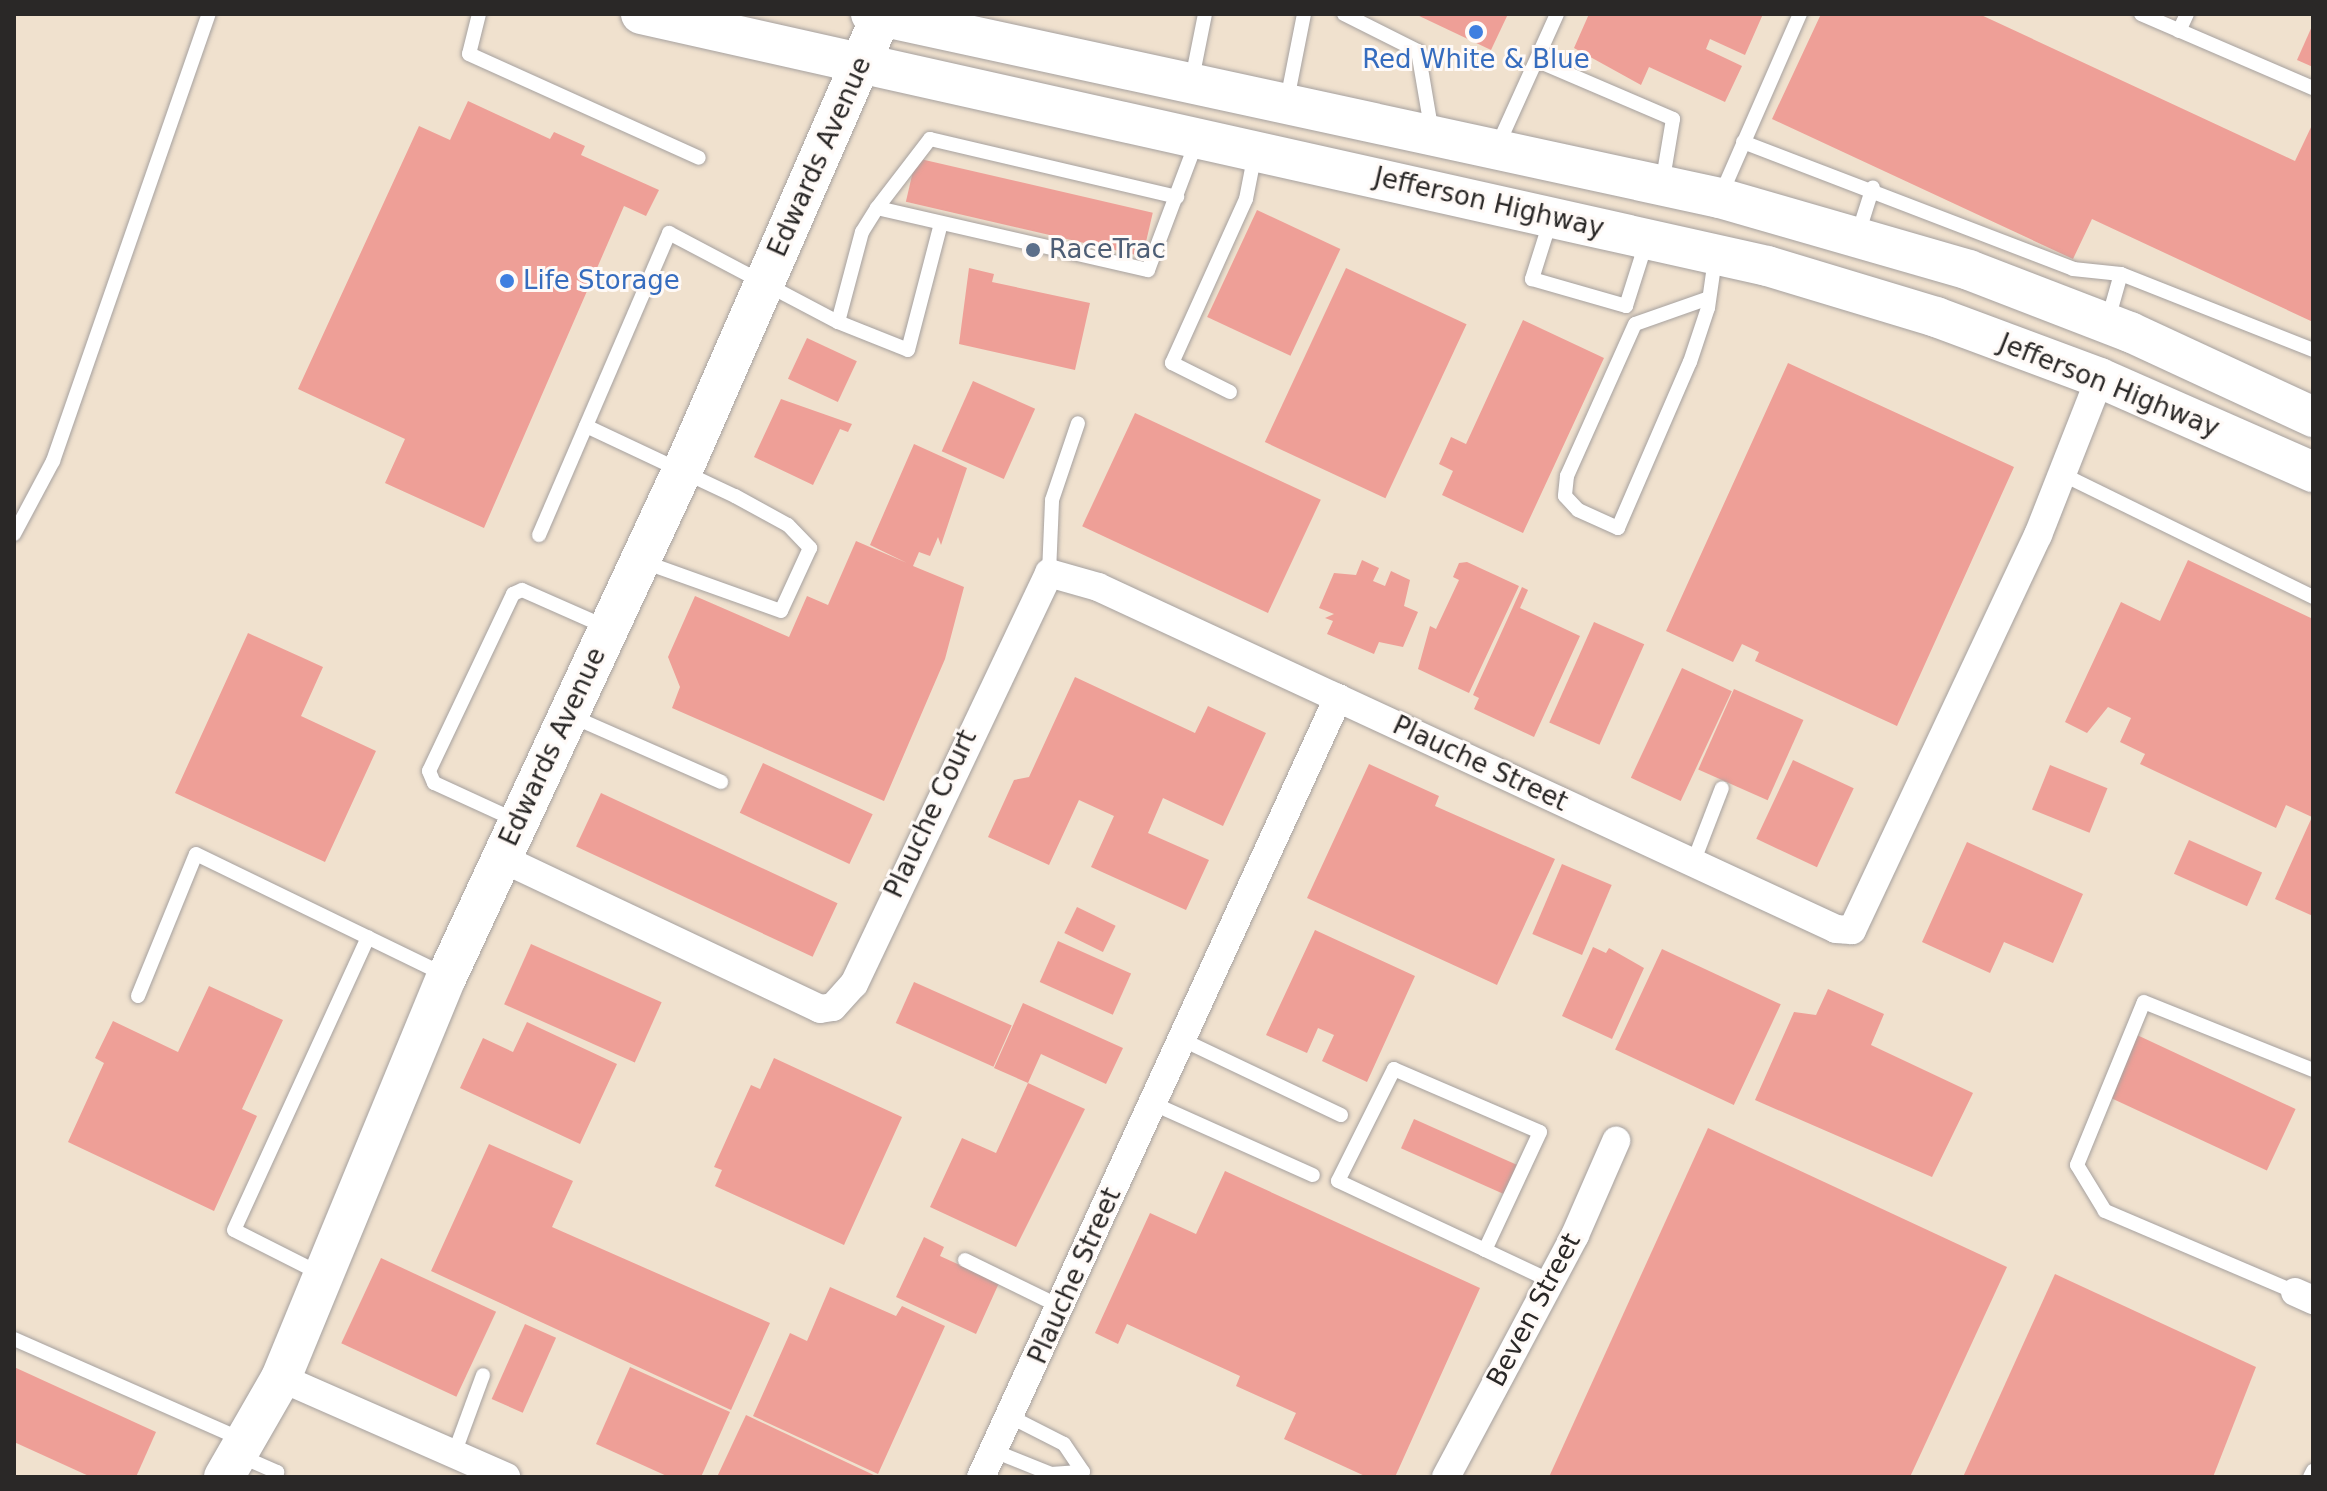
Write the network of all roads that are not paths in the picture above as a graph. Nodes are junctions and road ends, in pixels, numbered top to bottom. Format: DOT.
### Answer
graph roads {
  1 [pos="209,14"];
  2 [pos="479,14"];
  3 [pos="641,14"];
  4 [pos="1205,14"];
  5 [pos="1304,14"];
  6 [pos="1344,14"];
  7 [pos="1557,14"];
  8 [pos="1800,14"];
  9 [pos="2141,14"];
  10 [pos="2187,14"];
  11 [pos="876,15"];
  12 [pos="2179,31"];
  13 [pos="1538,61"];
  14 [pos="861,64"];
  15 [pos="1191,84"];
  16 [pos="2313,88"];
  17 [pos="1287,105"];
  18 [pos="1432,135"];
  19 [pos="1198,136"];
  20 [pos="1743,142"];
  21 [pos="1496,148"];
  22 [pos="1256,149"];
  23 [pos="699,158"];
  24 [pos="1662,185"];
  25 [pos="1873,187"];
  26 [pos="1177,197"];
  27 [pos="1720,198"];
  28 [pos="877,208"];
  29 [pos="1552,217"];
  30 [pos="941,223"];
  31 [pos="1857,237"];
  32 [pos="1647,239"];
  33 [pos="1716,254"];
  34 [pos="2121,274"];
  35 [pos="767,279"];
  36 [pos="1709,298"];
  37 [pos="838,322"];
  38 [pos="2107,323"];
  39 [pos="2313,350"];
  40 [pos="2100,378"];
  41 [pos="1230,392"];
  42 [pos="2313,417"];
  43 [pos="1078,423"];
  44 [pos="586,426"];
  45 [pos="682,471"];
  46 [pos="2313,472"];
  47 [pos="2062,474"];
  48 [pos="14,534"];
  49 [pos="539,535"];
  50 [pos="640,561"];
  51 [pos="1049,573"];
  52 [pos="2313,597"];
  53 [pos="609,629"];
  54 [pos="1338,698"];
  55 [pos="569,715"];
  56 [pos="721,782"];
  57 [pos="1722,788"];
  58 [pos="519,822"];
  59 [pos="501,858"];
  60 [pos="1693,863"];
  61 [pos="368,937"];
  62 [pos="447,976"];
  63 [pos="138,996"];
  64 [pos="1183,1040"];
  65 [pos="2313,1070"];
  66 [pos="1154,1104"];
  67 [pos="1341,1115"];
  68 [pos="1616,1141"];
  69 [pos="1313,1175"];
  70 [pos="1485,1250"];
  71 [pos="965,1260"];
  72 [pos="324,1275"];
  73 [pos="1551,1281"];
  74 [pos="2304,1296"];
  75 [pos="1061,1307"];
  76 [pos="14,1339"];
  77 [pos="483,1375"];
  78 [pos="281,1378"];
  79 [pos="1011,1417"];
  80 [pos="994,1451"];
  81 [pos="454,1454"];
  82 [pos="234,1457"];
  83 [pos="2313,1471"];
  84 [pos="1088,1475"];
  85 [pos="274,1477"];
  86 [pos="506,1477"];
  87 [pos="981,1477"];
  88 [pos="1446,1477"];
  89 [pos="2310,1477"];
  1 -- 48 [label="lane"];
  2 -- 23 [label="lane"];
  3 -- 14 [label="main road, Jefferson Highway"];
  4 -- 15 [label="lane"];
  5 -- 17 [label="lane"];
  6 -- 18 [label="lane"];
  7 -- 13 [label="lane"];
  8 -- 20 [label="lane"];
  9 -- 12 [label="lane"];
  10 -- 12 [label="lane"];
  11 -- 14 [label="main road, Edwards Avenue"];
  11 -- 15 [label="main road, Jefferson Highway"];
  12 -- 16 [label="lane"];
  13 -- 21 [label="lane"];
  13 -- 24 [label="lane"];
  14 -- 19 [label="main road, Jefferson Highway"];
  14 -- 35 [label="main road, Edwards Avenue"];
  15 -- 17 [label="main road, Jefferson Highway"];
  17 -- 18 [label="main road, Jefferson Highway"];
  18 -- 21 [label="main road, Jefferson Highway"];
  19 -- 22 [label="main road, Jefferson Highway"];
  19 -- 26 [label="lane"];
  20 -- 25 [label="lane"];
  20 -- 27 [label="lane"];
  21 -- 24 [label="main road, Jefferson Highway"];
  22 -- 29 [label="main road, Jefferson Highway"];
  22 -- 41 [label="lane"];
  24 -- 27 [label="main road, Jefferson Highway"];
  25 -- 31 [label="lane"];
  25 -- 34 [label="lane"];
  26 -- 28 [label="lane"];
  26 -- 30 [label="lane"];
  27 -- 31 [label="main road, Jefferson Highway"];
  28 -- 30 [label="lane"];
  28 -- 37 [label="lane"];
  29 -- 32 [label="main road, Jefferson Highway"];
  29 -- 32 [label="lane"];
  30 -- 37 [label="lane"];
  31 -- 38 [label="main road, Jefferson Highway"];
  32 -- 33 [label="main road, Jefferson Highway"];
  33 -- 36 [label="lane"];
  33 -- 40 [label="main road, Jefferson Highway"];
  34 -- 38 [label="lane"];
  34 -- 39 [label="lane"];
  35 -- 37 [label="lane"];
  35 -- 44 [label="lane"];
  35 -- 45 [label="main road, Edwards Avenue"];
  36 -- 36 [label="lane"];
  38 -- 42 [label="main road, Jefferson Highway"];
  40 -- 46 [label="main road, Jefferson Highway"];
  40 -- 47 [label="street, Plauche Street"];
  43 -- 51 [label="lane"];
  44 -- 45 [label="lane"];
  44 -- 49 [label="lane"];
  45 -- 50 [label="main road, Edwards Avenue"];
  45 -- 50 [label="lane"];
  47 -- 52 [label="lane"];
  47 -- 60 [label="street, Plauche Street"];
  50 -- 53 [label="main road, Edwards Avenue"];
  51 -- 54 [label="street"];
  51 -- 59 [label="street, Plauche Court"];
  53 -- 55 [label="main road, Edwards Avenue"];
  53 -- 58 [label="lane"];
  54 -- 60 [label="street, Plauche Street"];
  54 -- 64 [label="street, Plauche Street"];
  55 -- 56 [label="lane"];
  55 -- 58 [label="main road, Edwards Avenue"];
  57 -- 60 [label="lane"];
  58 -- 59 [label="main road, Edwards Avenue"];
  59 -- 62 [label="main road, Edwards Avenue"];
  61 -- 62 [label="lane"];
  61 -- 63 [label="lane"];
  61 -- 72 [label="lane"];
  62 -- 72 [label="main road, Edwards Avenue"];
  64 -- 66 [label="street, Plauche Street"];
  64 -- 67 [label="lane"];
  65 -- 74 [label="lane"];
  66 -- 69 [label="lane"];
  66 -- 75 [label="street, Plauche Street"];
  68 -- 73 [label="street, Beven Street"];
  70 -- 70 [label="lane"];
  70 -- 73 [label="lane"];
  71 -- 75 [label="lane"];
  72 -- 78 [label="main road, Edwards Avenue"];
  73 -- 88 [label="street, Beven Street"];
  75 -- 79 [label="street, Plauche Street"];
  76 -- 82 [label="lane"];
  77 -- 81 [label="lane"];
  78 -- 81 [label="street"];
  78 -- 82 [label="main road, Edwards Avenue"];
  79 -- 80 [label="street, Plauche Street"];
  79 -- 84 [label="lane"];
  80 -- 84 [label="lane"];
  80 -- 87 [label="street, Plauche Street"];
  81 -- 86 [label="street"];
  82 -- 85 [label="lane"];
  83 -- 89 [label="lane"];
}
